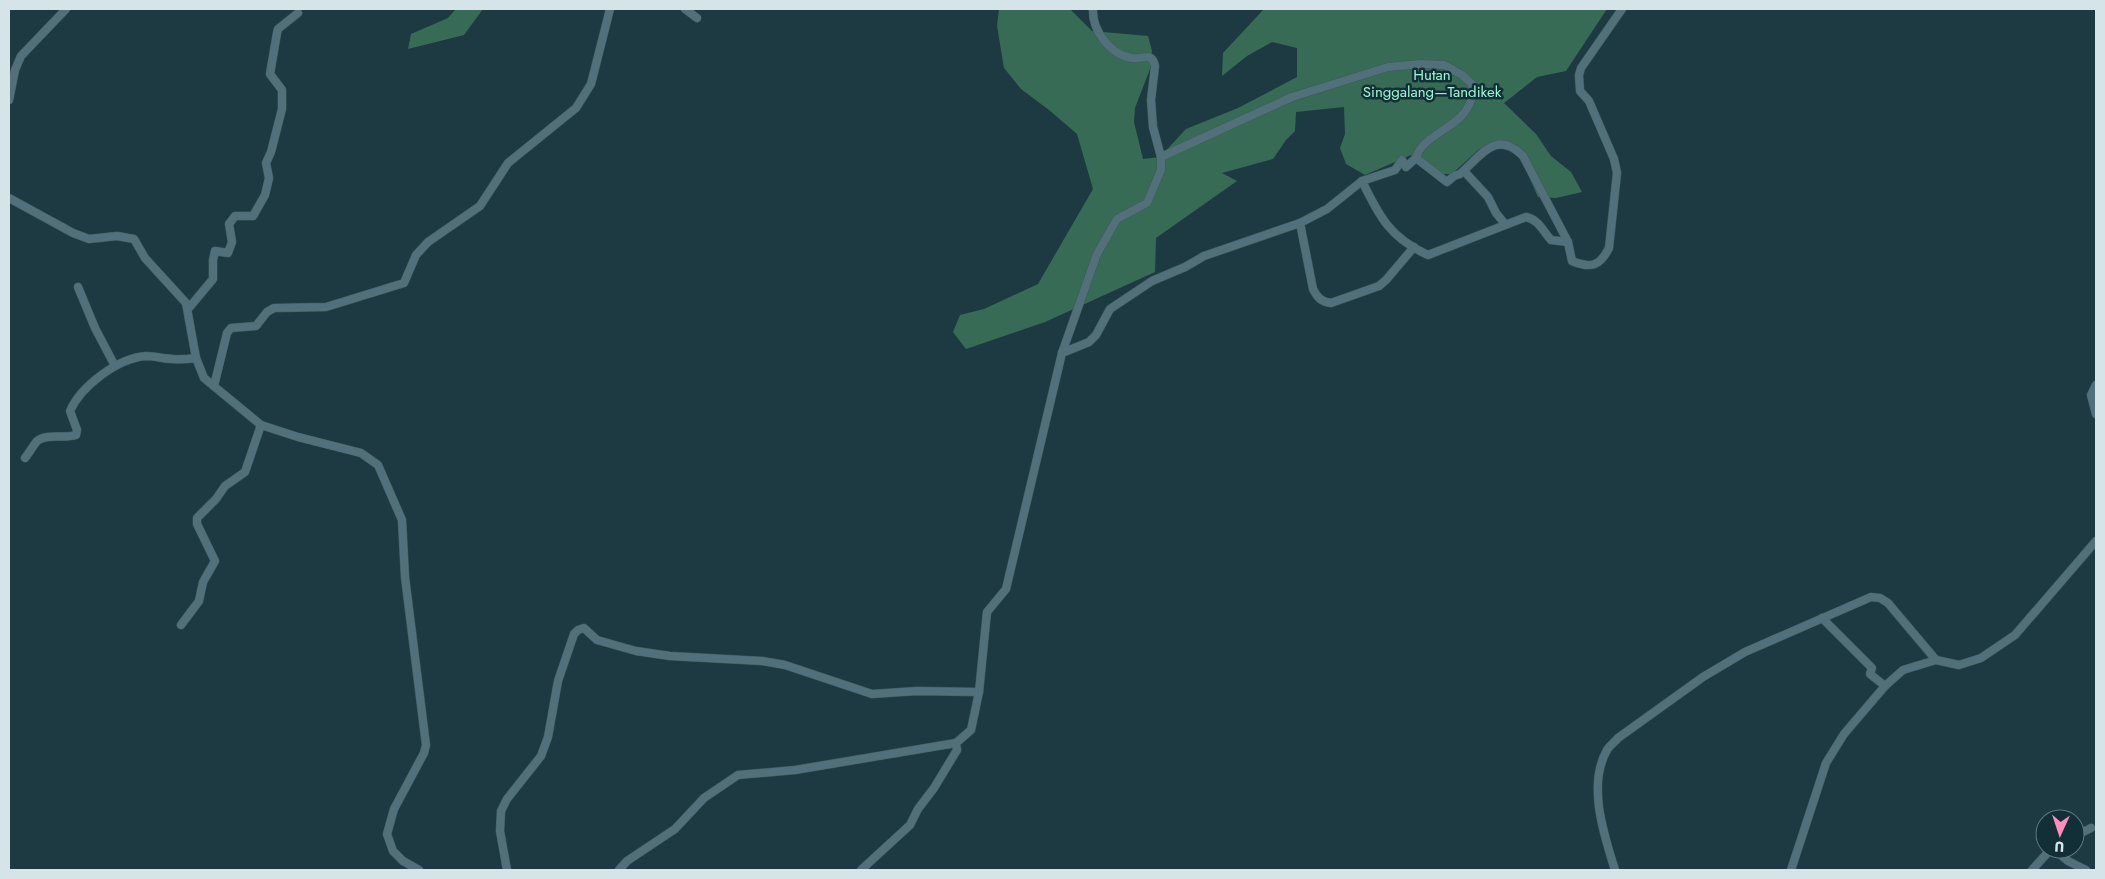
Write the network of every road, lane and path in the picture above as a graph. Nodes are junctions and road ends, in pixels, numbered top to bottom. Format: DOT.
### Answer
graph roads {
  1 [pos="66,9"];
  2 [pos="610,9"];
  3 [pos="685,9"];
  4 [pos="1093,9"];
  5 [pos="1622,9"];
  6 [pos="298,12"];
  7 [pos="697,18"];
  8 [pos="9,100"];
  9 [pos="1161,157"];
  10 [pos="1416,158"];
  11 [pos="1464,171"];
  12 [pos="1362,181"];
  13 [pos="9,198"];
  14 [pos="1300,223"];
  15 [pos="1505,224"];
  16 [pos="1568,242"];
  17 [pos="1414,246"];
  18 [pos="78,287"];
  19 [pos="188,309"];
  20 [pos="1062,354"];
  21 [pos="196,358"];
  22 [pos="115,366"];
  23 [pos="2096,385"];
  24 [pos="214,386"];
  25 [pos="2096,414"];
  26 [pos="261,425"];
  27 [pos="25,458"];
  28 [pos="2096,541"];
  29 [pos="1822,618"];
  30 [pos="181,626"];
  31 [pos="1936,660"];
  32 [pos="1885,686"];
  33 [pos="979,692"];
  34 [pos="956,743"];
  35 [pos="2091,828"];
  36 [pos="2085,831"];
  37 [pos="2043,859"];
  38 [pos="2066,859"];
  39 [pos="419,870"];
  40 [pos="507,870"];
  41 [pos="619,870"];
  42 [pos="861,870"];
  43 [pos="1615,870"];
  44 [pos="1791,870"];
  45 [pos="2032,870"];
  46 [pos="2086,870"];
  1 -- 8 [label="street"];
  2 -- 24 [label="street"];
  3 -- 7 [label="street"];
  4 -- 9 [label="street"];
  5 -- 16 [label="street"];
  6 -- 19 [label="street"];
  9 -- 10 [label="street"];
  9 -- 20 [label="street"];
  10 -- 11 [label="street"];
  10 -- 12 [label="street"];
  11 -- 15 [label="street"];
  11 -- 16 [label="street"];
  12 -- 14 [label="street"];
  12 -- 17 [label="street"];
  13 -- 19 [label="street"];
  14 -- 17 [label="street"];
  14 -- 20 [label="street"];
  15 -- 16 [label="street"];
  15 -- 17 [label="street"];
  18 -- 22 [label="street"];
  19 -- 21 [label="street"];
  20 -- 33 [label="street"];
  21 -- 22 [label="street"];
  21 -- 24 [label="street"];
  22 -- 27 [label="street"];
  23 -- 25 [label="street"];
  24 -- 26 [label="street"];
  26 -- 30 [label="street"];
  26 -- 39 [label="street"];
  28 -- 31 [label="street"];
  29 -- 31 [label="street"];
  29 -- 32 [label="street"];
  29 -- 43 [label="street"];
  31 -- 32 [label="street"];
  32 -- 44 [label="street"];
  33 -- 34 [label="street"];
  33 -- 40 [label="street"];
  34 -- 41 [label="street"];
  34 -- 42 [label="street"];
  35 -- 36 [label="street"];
  37 -- 45 [label="street"];
  38 -- 46 [label="street"];
}
